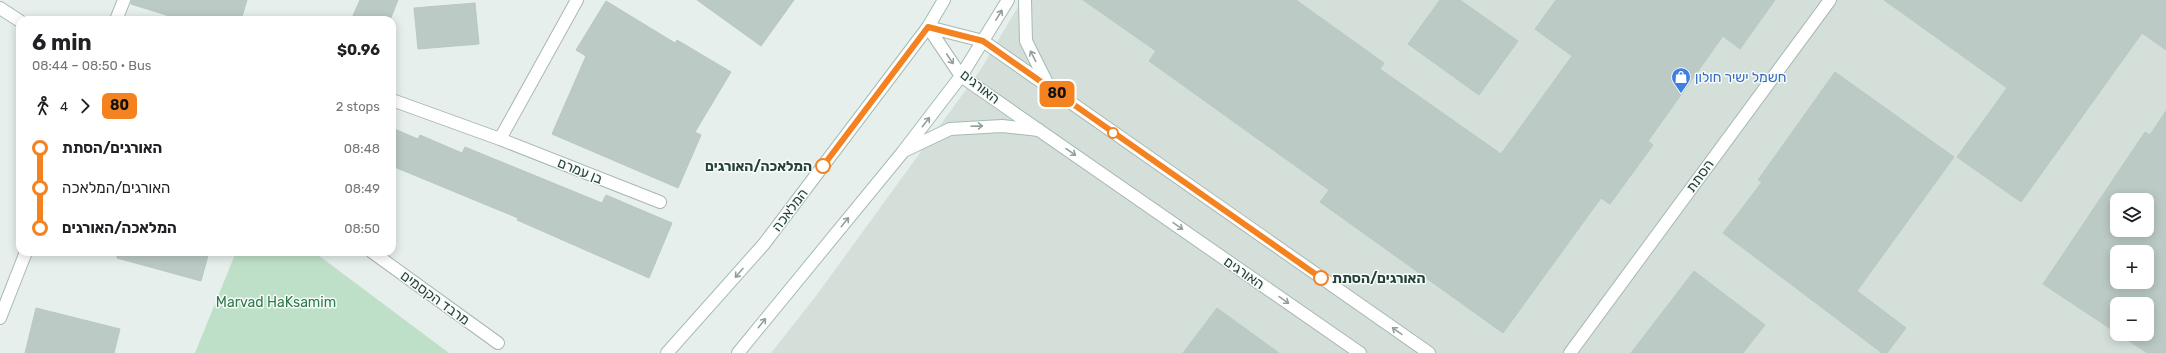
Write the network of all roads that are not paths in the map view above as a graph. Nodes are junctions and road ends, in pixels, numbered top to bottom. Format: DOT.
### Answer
graph roads {
  1 [pos="124,0"];
  2 [pos="577,0"];
  3 [pos="944,0"];
  4 [pos="1008,0"];
  5 [pos="1025,0"];
  6 [pos="1830,0"];
  7 [pos="0,8"];
  8 [pos="118,16"];
  9 [pos="16,18"];
  10 [pos="928,27"];
  11 [pos="983,41"];
  12 [pos="961,76"];
  13 [pos="1051,91"];
  14 [pos="396,101"];
  15 [pos="1039,130"];
  16 [pos="500,139"];
  17 [pos="902,153"];
  18 [pos="660,202"];
  19 [pos="24,256"];
  20 [pos="378,256"];
  21 [pos="0,318"];
  22 [pos="498,343"];
  23 [pos="667,353"];
  24 [pos="738,353"];
  25 [pos="1360,353"];
  26 [pos="1429,353"];
  27 [pos="1570,353"];
  1 -- 8 [label="street"];
  2 -- 16 [label="street"];
  3 -- 10 [label="street, המלאכה"];
  11 -- 4 [label="street, one-way"];
  13 -- 5 [label="street, one-way"];
  6 -- 27 [label="street, הסתת"];
  7 -- 9 [label="street"];
  10 -- 11 [label="street"];
  10 -- 12 [label="street, האורגים, one-way"];
  10 -- 23 [label="street, המלאכה, one-way"];
  11 -- 12 [label="street"];
  11 -- 13 [label="street"];
  12 -- 15 [label="street, האורגים"];
  17 -- 12 [label="street, one-way"];
  26 -- 13 [label="street, one-way"];
  14 -- 16 [label="street, בן עמרם"];
  17 -- 15 [label="street, one-way"];
  15 -- 25 [label="street, האורגים, one-way"];
  16 -- 18 [label="street, בן עמרם"];
  24 -- 17 [label="street, one-way"];
  19 -- 21 [label="street"];
  20 -- 22 [label="street, מרבד הקסמים"];
}
